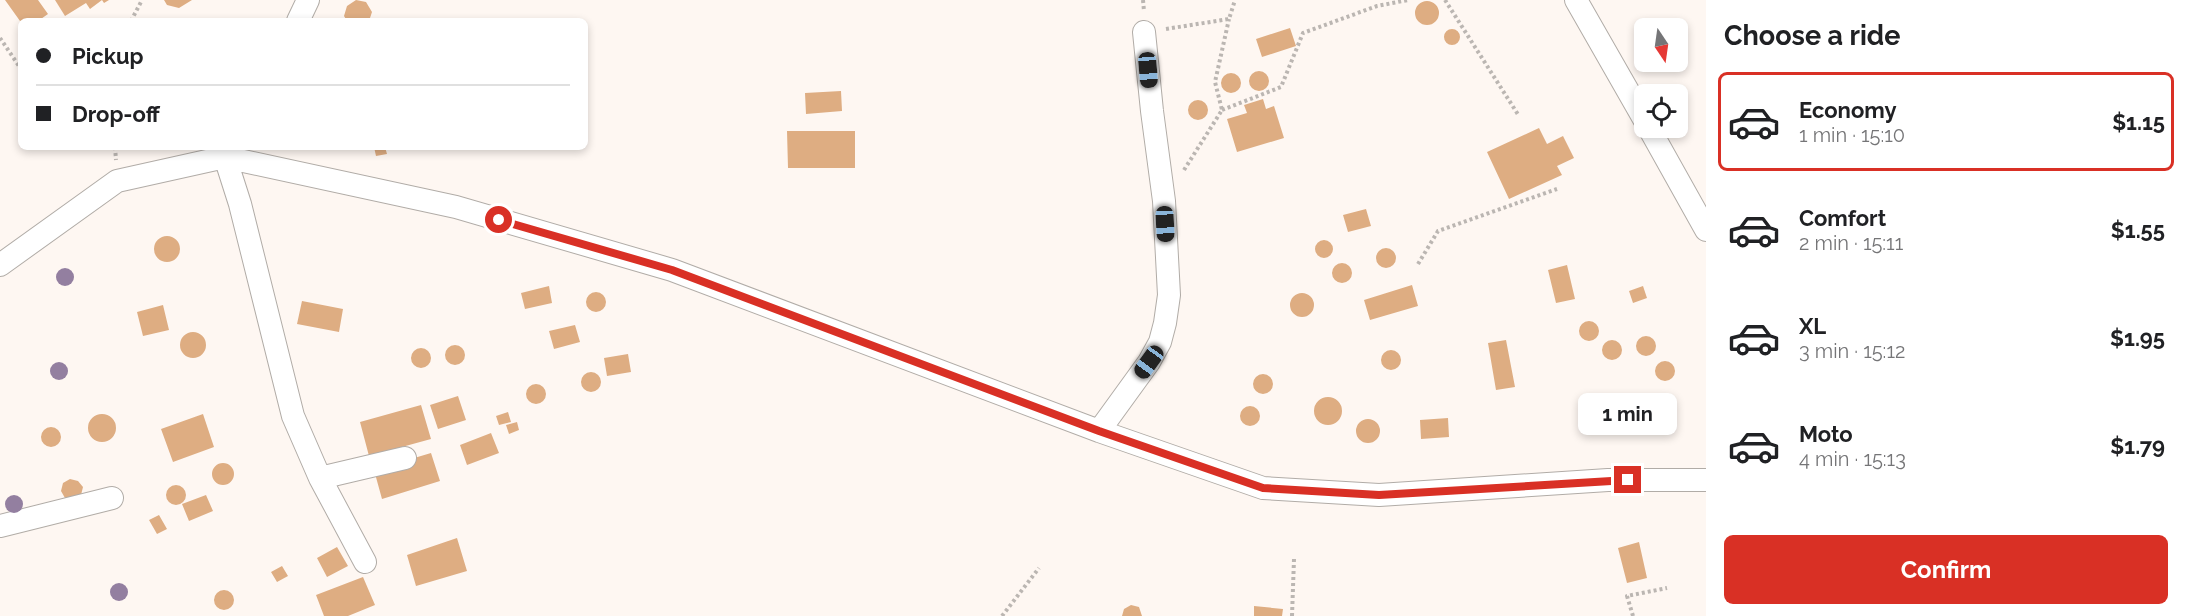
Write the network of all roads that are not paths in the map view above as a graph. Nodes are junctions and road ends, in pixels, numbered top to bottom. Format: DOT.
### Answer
graph roads {
  1 [pos="308,0"];
  2 [pos="1576,0"];
  3 [pos="299,18"];
  4 [pos="1144,32"];
  5 [pos="1634,102"];
  6 [pos="1655,138"];
  7 [pos="228,152"];
  8 [pos="1706,230"];
  9 [pos="0,265"];
  10 [pos="1099,431"];
  11 [pos="405,458"];
  12 [pos="320,478"];
  13 [pos="1706,480"];
  14 [pos="112,498"];
  15 [pos="0,526"];
  16 [pos="365,562"];
  1 -- 3 [label="street"];
  2 -- 5 [label="street"];
  4 -- 10 [label="street"];
  6 -- 8 [label="street"];
  7 -- 9 [label="street"];
  7 -- 10 [label="street"];
  7 -- 12 [label="street"];
  10 -- 13 [label="street"];
  11 -- 12 [label="street"];
  12 -- 16 [label="street"];
  14 -- 15 [label="street"];
}
